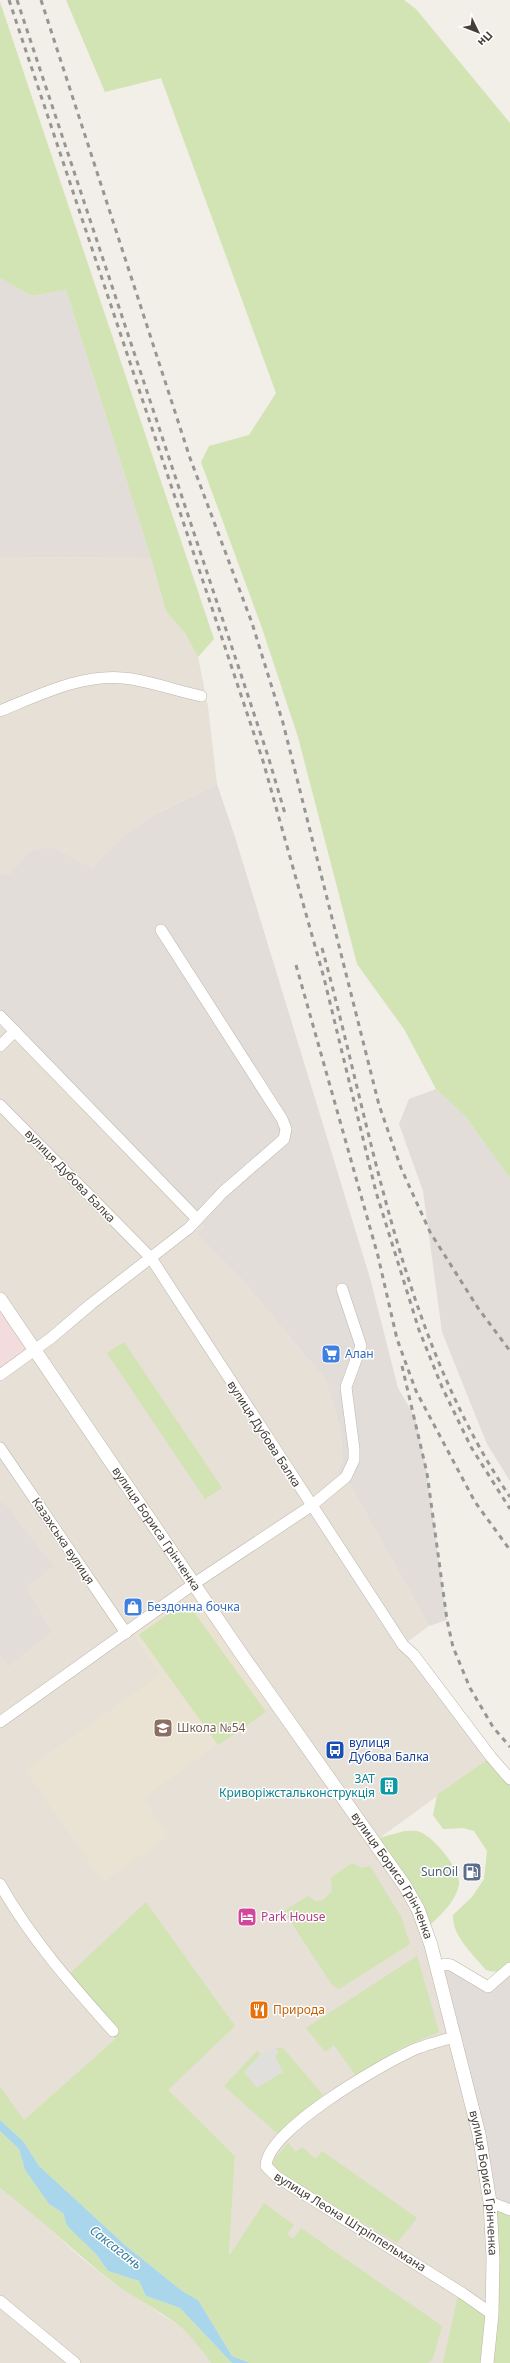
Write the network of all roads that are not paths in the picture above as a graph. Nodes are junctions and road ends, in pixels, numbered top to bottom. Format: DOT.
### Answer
graph roads {
  1 [pos="200,696"];
  2 [pos="0,711"];
  3 [pos="162,930"];
  4 [pos="0,1016"];
  5 [pos="15,1031"];
  6 [pos="0,1046"];
  7 [pos="0,1105"];
  8 [pos="197,1219"];
  9 [pos="151,1258"];
  10 [pos="342,1290"];
  11 [pos="0,1299"];
  12 [pos="35,1351"];
  13 [pos="0,1375"];
  14 [pos="0,1448"];
  15 [pos="311,1506"];
  16 [pos="194,1583"];
  17 [pos="126,1633"];
  18 [pos="0,1722"];
  19 [pos="510,1779"];
  20 [pos="0,1884"];
  21 [pos="437,1968"];
  22 [pos="510,1968"];
  23 [pos="113,2031"];
  24 [pos="455,2037"];
  25 [pos="490,2202"];
  26 [pos="510,2210"];
  27 [pos="0,2300"];
  28 [pos="492,2314"];
  29 [pos="75,2363"];
  30 [pos="487,2363"];
  1 -- 2 [label="street"];
  3 -- 8 [label="street"];
  4 -- 5 [label="street"];
  5 -- 6 [label="street"];
  5 -- 8 [label="street"];
  7 -- 9 [label="street, вулиця Дубова Балка"];
  8 -- 9 [label="street"];
  9 -- 12 [label="street"];
  9 -- 15 [label="street, вулиця Дубова Балка"];
  10 -- 15 [label="street"];
  11 -- 12 [label="street, вулиця Бориса Грінченка"];
  12 -- 13 [label="street"];
  12 -- 16 [label="street, вулиця Бориса Грінченка"];
  14 -- 17 [label="street, Казахська вулиця"];
  15 -- 16 [label="street"];
  15 -- 19 [label="street, вулиця Дубова Балка"];
  16 -- 17 [label="street"];
  16 -- 21 [label="street, вулиця Бориса Грінченка"];
  17 -- 18 [label="street"];
  20 -- 23 [label="street"];
  21 -- 22 [label="street"];
  21 -- 24 [label="street, вулиця Бориса Грінченка"];
  24 -- 25 [label="street, вулиця Бориса Грінченка"];
  24 -- 28 [label="street, вулиця Леона Штріппельмана"];
  25 -- 26 [label="street"];
  25 -- 28 [label="street, вулиця Бориса Грінченка"];
  27 -- 29 [label="street"];
  28 -- 30 [label="street, вулиця Бориса Грінченка"];
}
